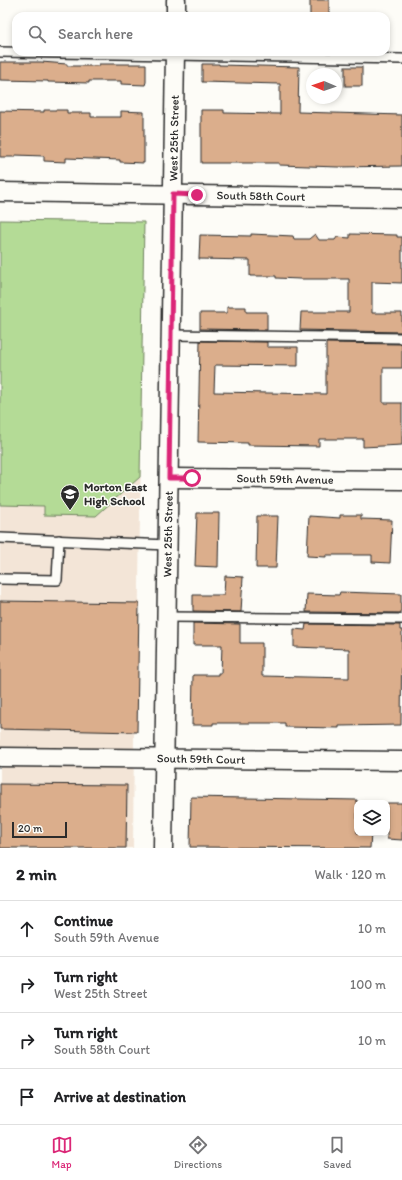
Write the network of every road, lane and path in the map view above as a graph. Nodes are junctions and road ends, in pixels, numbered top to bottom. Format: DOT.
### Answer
graph roads {
  1 [pos="176,0"];
  2 [pos="176,12"];
  3 [pos="0,52"];
  4 [pos="12,52"];
  5 [pos="175,56"];
  6 [pos="288,56"];
  7 [pos="402,58"];
  8 [pos="0,192"];
  9 [pos="173,194"];
  10 [pos="402,198"];
  11 [pos="171,335"];
  12 [pos="402,338"];
  13 [pos="169,478"];
  14 [pos="402,480"];
  15 [pos="0,538"];
  16 [pos="59,540"];
  17 [pos="168,545"];
  18 [pos="0,579"];
  19 [pos="166,617"];
  20 [pos="402,619"];
  21 [pos="0,757"];
  22 [pos="164,758"];
  23 [pos="402,761"];
  24 [pos="163,848"];
  1 -- 2 [label="street"];
  3 -- 4 [label="lane"];
  5 -- 9 [label="street, West 25th Street"];
  6 -- 7 [label="lane"];
  8 -- 9 [label="street, South 58th Court"];
  9 -- 10 [label="street, South 58th Court"];
  9 -- 11 [label="street, West 25th Street"];
  11 -- 12 [label="lane"];
  11 -- 13 [label="street, West 25th Street"];
  13 -- 14 [label="street, South 59th Avenue"];
  13 -- 17 [label="street, West 25th Street"];
  15 -- 16 [label="lane"];
  16 -- 17 [label="lane"];
  16 -- 18 [label="lane"];
  17 -- 19 [label="street, West 25th Street"];
  19 -- 20 [label="lane"];
  19 -- 22 [label="street, West 25th Street"];
  21 -- 22 [label="street, South 59th Court"];
  22 -- 23 [label="street, South 59th Court"];
  22 -- 24 [label="street, West 25th Street"];
}
